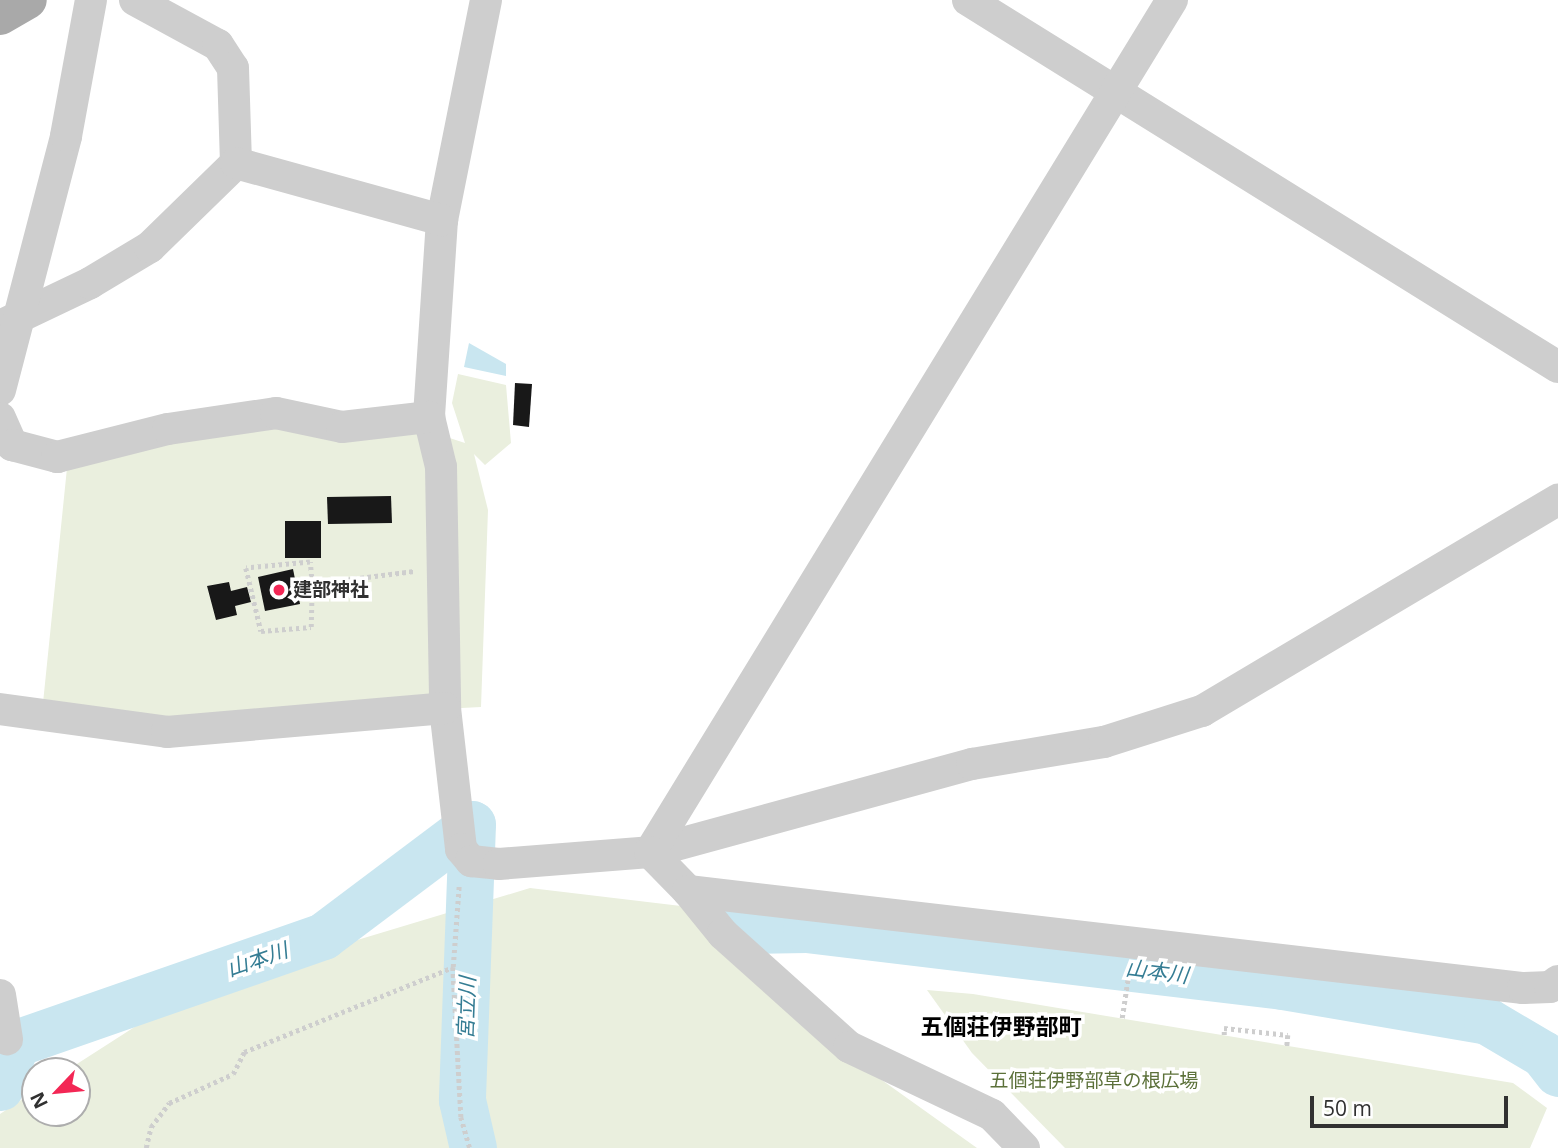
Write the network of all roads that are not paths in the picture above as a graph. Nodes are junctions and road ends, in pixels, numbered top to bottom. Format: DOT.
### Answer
graph roads {
  1 [pos="28,0"];
  2 [pos="91,0"];
  3 [pos="135,0"];
  4 [pos="486,0"];
  5 [pos="968,0"];
  6 [pos="1172,0"];
  7 [pos="0,16"];
  8 [pos="1117,91"];
  9 [pos="236,163"];
  10 [pos="442,220"];
  11 [pos="9,322"];
  12 [pos="1558,366"];
  13 [pos="0,390"];
  14 [pos="429,417"];
  15 [pos="0,418"];
  16 [pos="1558,499"];
  17 [pos="445,708"];
  18 [pos="0,709"];
  19 [pos="650,852"];
  20 [pos="688,891"];
  21 [pos="1558,981"];
  22 [pos="0,995"];
  23 [pos="7,1039"];
  24 [pos="1024,1148"];
  1 -- 7 [label="main road"];
  2 -- 11 [label="street"];
  3 -- 9 [label="street"];
  4 -- 10 [label="street"];
  5 -- 8 [label="street"];
  6 -- 8 [label="street"];
  8 -- 12 [label="street"];
  8 -- 19 [label="street"];
  9 -- 10 [label="street"];
  9 -- 11 [label="street"];
  10 -- 14 [label="street"];
  11 -- 13 [label="street"];
  14 -- 15 [label="street"];
  14 -- 17 [label="street"];
  16 -- 19 [label="street"];
  17 -- 18 [label="street"];
  17 -- 19 [label="street"];
  19 -- 20 [label="street"];
  20 -- 21 [label="street"];
  20 -- 24 [label="street"];
  22 -- 23 [label="street"];
}
